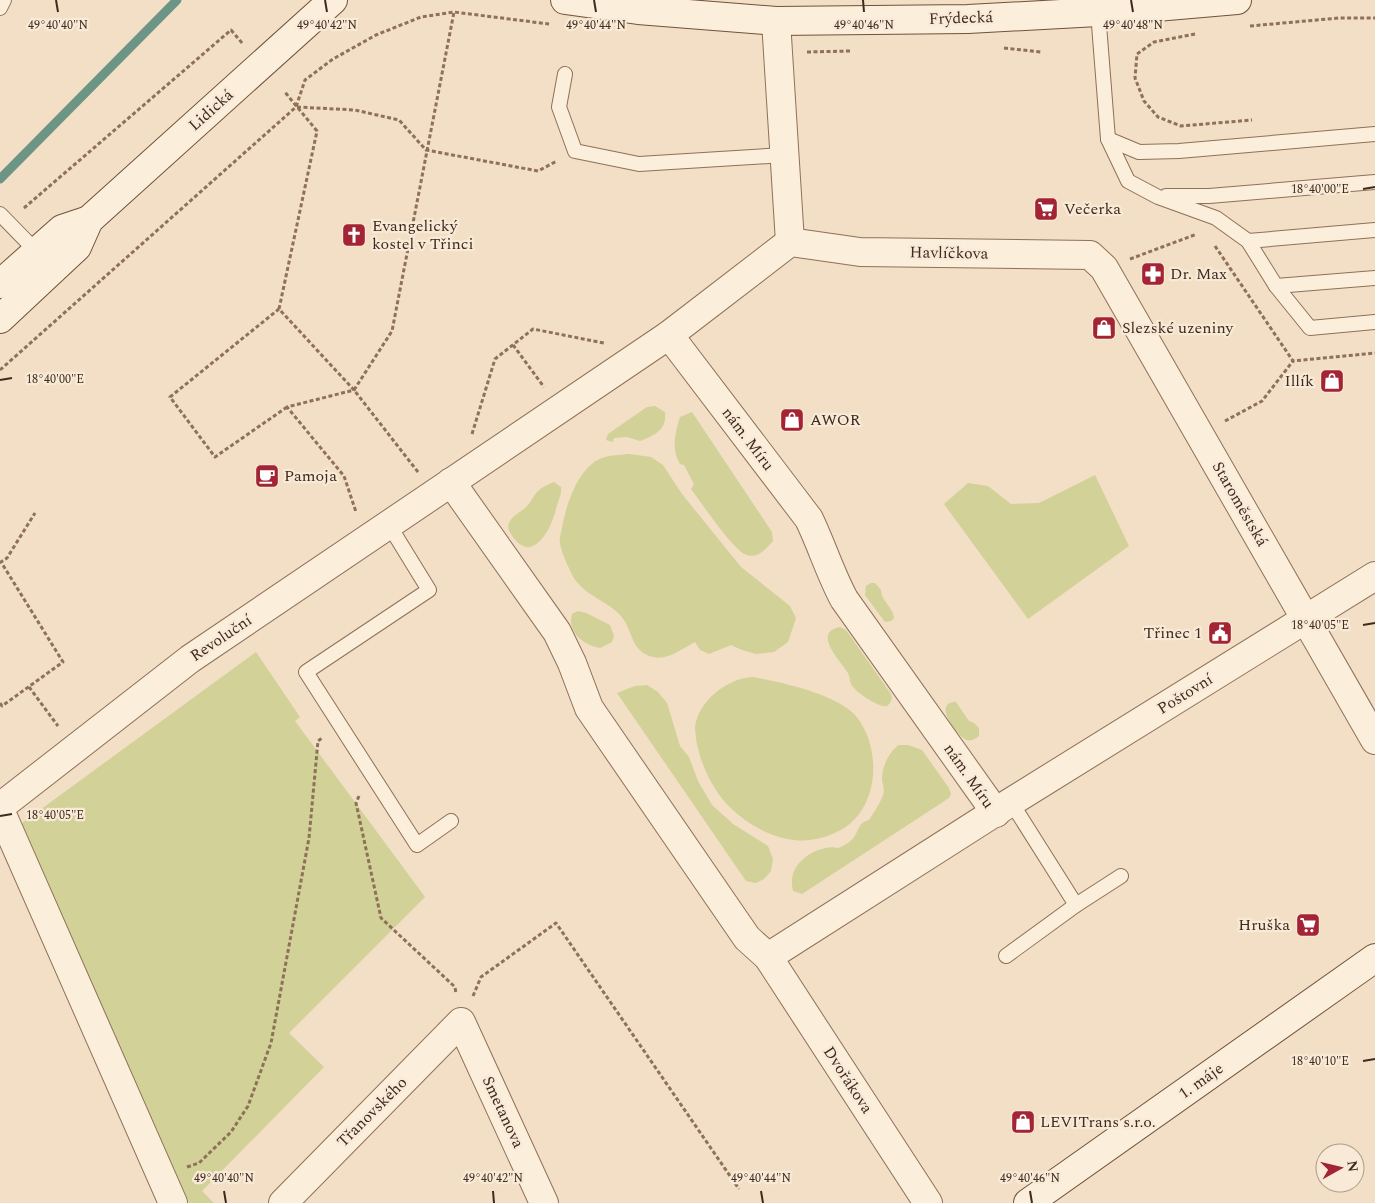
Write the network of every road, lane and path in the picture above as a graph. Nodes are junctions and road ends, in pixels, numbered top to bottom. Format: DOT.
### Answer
graph roads {
  1 [pos="4,0"];
  2 [pos="333,0"];
  3 [pos="565,0"];
  4 [pos="1237,0"];
  5 [pos="0,8"];
  6 [pos="454,12"];
  7 [pos="1098,12"];
  8 [pos="1375,18"];
  9 [pos="776,21"];
  10 [pos="553,24"];
  11 [pos="1241,27"];
  12 [pos="1197,34"];
  13 [pos="247,49"];
  14 [pos="565,74"];
  15 [pos="284,91"];
  16 [pos="296,107"];
  17 [pos="1181,126"];
  18 [pos="1375,134"];
  19 [pos="1108,139"];
  20 [pos="426,150"];
  21 [pos="784,155"];
  22 [pos="538,171"];
  23 [pos="1375,182"];
  24 [pos="1158,196"];
  25 [pos="24,209"];
  26 [pos="0,214"];
  27 [pos="90,220"];
  28 [pos="1375,230"];
  29 [pos="1205,231"];
  30 [pos="1248,241"];
  31 [pos="790,242"];
  32 [pos="37,252"];
  33 [pos="1104,268"];
  34 [pos="1375,278"];
  35 [pos="0,284"];
  36 [pos="1276,286"];
  37 [pos="279,309"];
  38 [pos="0,320"];
  39 [pos="1375,322"];
  40 [pos="669,335"];
  41 [pos="608,344"];
  42 [pos="513,345"];
  43 [pos="1292,362"];
  44 [pos="0,370"];
  45 [pos="354,390"];
  46 [pos="547,392"];
  47 [pos="287,407"];
  48 [pos="1200,435"];
  49 [pos="471,438"];
  50 [pos="423,479"];
  51 [pos="451,482"];
  52 [pos="35,513"];
  53 [pos="394,521"];
  54 [pos="366,541"];
  55 [pos="0,557"];
  56 [pos="7,558"];
  57 [pos="0,562"];
  58 [pos="1375,576"];
  59 [pos="1306,619"];
  60 [pos="29,687"];
  61 [pos="0,703"];
  62 [pos="339,725"];
  63 [pos="61,730"];
  64 [pos="1375,740"];
  65 [pos="369,771"];
  66 [pos="1003,807"];
  67 [pos="0,808"];
  68 [pos="450,821"];
  69 [pos="1121,876"];
  70 [pos="1076,905"];
  71 [pos="1006,956"];
  72 [pos="768,957"];
  73 [pos="1375,958"];
  74 [pos="461,1022"];
  75 [pos="182,1170"];
  76 [pos="739,1189"];
  77 [pos="286,1202"];
  78 [pos="173,1203"];
  79 [pos="544,1203"];
  80 [pos="928,1203"];
  81 [pos="1028,1203"];
  1 -- 5 [label="lane"];
  2 -- 27 [label="street, Lidická"];
  3 -- 9 [label="street, Frýdecká"];
  4 -- 7 [label="street, Frýdecká"];
  6 -- 10 [label="path"];
  6 -- 16 [label="path"];
  6 -- 20 [label="path"];
  7 -- 9 [label="street, Frýdecká"];
  7 -- 19 [label="lane"];
  8 -- 11 [label="path"];
  9 -- 21 [label="street"];
  12 -- 17 [label="path"];
  13 -- 25 [label="path"];
  14 -- 21 [label="lane"];
  15 -- 16 [label="path"];
  16 -- 20 [label="path"];
  16 -- 37 [label="path"];
  16 -- 44 [label="path"];
  18 -- 19 [label="lane"];
  19 -- 24 [label="lane"];
  20 -- 22 [label="path"];
  20 -- 45 [label="path"];
  21 -- 31 [label="street"];
  23 -- 24 [label="lane"];
  24 -- 30 [label="lane"];
  26 -- 32 [label="lane"];
  27 -- 32 [label="street, Lidická"];
  27 -- 38 [label="street, Lidická"];
  28 -- 30 [label="lane"];
  29 -- 33 [label="path"];
  30 -- 36 [label="lane"];
  31 -- 33 [label="street, Havlíčkova"];
  31 -- 40 [label="street"];
  32 -- 35 [label="street, Lidická"];
  33 -- 48 [label="street, Staroměstská"];
  34 -- 36 [label="lane"];
  36 -- 39 [label="lane"];
  37 -- 45 [label="path"];
  37 -- 47 [label="path"];
  40 -- 51 [label="street"];
  40 -- 66 [label="street, nám. Míru"];
  41 -- 42 [label="path"];
  42 -- 46 [label="path"];
  42 -- 49 [label="path"];
  43 -- 48 [label="path"];
  45 -- 47 [label="path"];
  45 -- 50 [label="path"];
  47 -- 54 [label="path"];
  48 -- 59 [label="street, Staroměstská"];
  51 -- 53 [label="street, Revoluční"];
  51 -- 72 [label="street"];
  52 -- 56 [label="path"];
  53 -- 54 [label="street, Revoluční"];
  53 -- 62 [label="lane"];
  54 -- 67 [label="street, Revoluční"];
  55 -- 56 [label="path"];
  56 -- 57 [label="path"];
  57 -- 60 [label="path"];
  58 -- 59 [label="street, Poštovní"];
  59 -- 64 [label="street, Staroměstská"];
  59 -- 66 [label="street, Poštovní"];
  60 -- 61 [label="path"];
  60 -- 63 [label="path"];
  62 -- 65 [label="lane"];
  62 -- 75 [label="path"];
  65 -- 68 [label="lane"];
  65 -- 74 [label="path"];
  66 -- 70 [label="lane"];
  66 -- 72 [label="street, nám. Míru"];
  67 -- 78 [label="street"];
  69 -- 70 [label="lane"];
  70 -- 71 [label="lane"];
  72 -- 80 [label="street, Dvořákova"];
  73 -- 81 [label="street, 1. máje"];
  74 -- 76 [label="path"];
  74 -- 77 [label="street, Třanovského"];
  74 -- 79 [label="street, Smetanova"];
}
